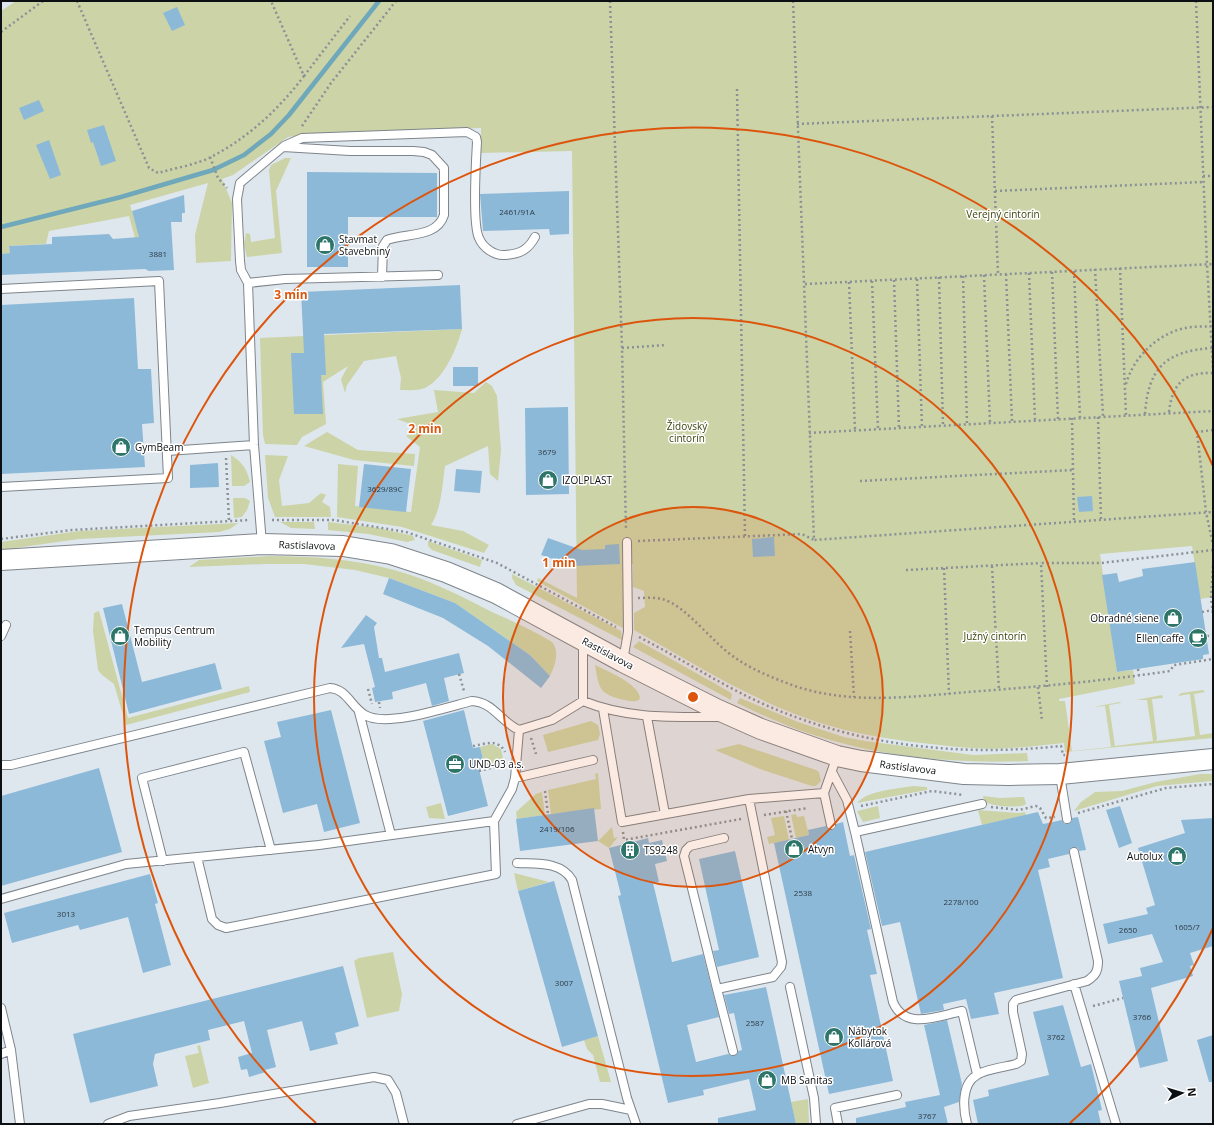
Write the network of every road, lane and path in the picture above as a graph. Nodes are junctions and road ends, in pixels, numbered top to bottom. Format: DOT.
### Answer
graph roads {
  1 [pos="43,1"];
  2 [pos="77,1"];
  3 [pos="271,1"];
  4 [pos="396,1"];
  5 [pos="610,1"];
  6 [pos="793,1"];
  7 [pos="1196,1"];
  8 [pos="350,16"];
  9 [pos="1,32"];
  10 [pos="304,76"];
  11 [pos="737,89"];
  12 [pos="1200,108"];
  13 [pos="1213,108"];
  14 [pos="992,116"];
  15 [pos="797,124"];
  16 [pos="294,140"];
  17 [pos="283,147"];
  18 [pos="210,157"];
  19 [pos="1203,176"];
  20 [pos="1213,176"];
  21 [pos="218,178"];
  22 [pos="1203,182"];
  23 [pos="995,191"];
  24 [pos="535,237"];
  25 [pos="1207,264"];
  26 [pos="1213,264"];
  27 [pos="1120,268"];
  28 [pos="1095,269"];
  29 [pos="1074,270"];
  30 [pos="1052,272"];
  31 [pos="1029,273"];
  32 [pos="998,274"];
  33 [pos="1006,274"];
  34 [pos="438,275"];
  35 [pos="984,275"];
  36 [pos="963,276"];
  37 [pos="382,277"];
  38 [pos="939,277"];
  39 [pos="917,278"];
  40 [pos="894,280"];
  41 [pos="872,281"];
  42 [pos="849,282"];
  43 [pos="248,283"];
  44 [pos="805,284"];
  45 [pos="1,289"];
  46 [pos="1212,327"];
  47 [pos="666,345"];
  48 [pos="622,348"];
  49 [pos="1212,348"];
  50 [pos="1213,369"];
  51 [pos="1213,373"];
  52 [pos="1125,387"];
  53 [pos="1213,410"];
  54 [pos="1169,412"];
  55 [pos="1145,414"];
  56 [pos="1126,415"];
  57 [pos="1098,416"];
  58 [pos="1103,416"];
  59 [pos="1072,418"];
  60 [pos="1080,418"];
  61 [pos="1058,419"];
  62 [pos="1035,420"];
  63 [pos="1012,421"];
  64 [pos="990,423"];
  65 [pos="967,424"];
  66 [pos="943,425"];
  67 [pos="922,426"];
  68 [pos="899,428"];
  69 [pos="878,429"];
  70 [pos="855,430"];
  71 [pos="1213,430"];
  72 [pos="809,433"];
  73 [pos="254,445"];
  74 [pos="225,447"];
  75 [pos="167,451"];
  76 [pos="1073,470"];
  77 [pos="860,481"];
  78 [pos="1,487"];
  79 [pos="1206,512"];
  80 [pos="1213,512"];
  81 [pos="259,520"];
  82 [pos="1101,520"];
  83 [pos="229,521"];
  84 [pos="1074,522"];
  85 [pos="745,536"];
  86 [pos="1,539"];
  87 [pos="814,540"];
  88 [pos="627,542"];
  89 [pos="262,544"];
  90 [pos="1213,545"];
  91 [pos="1213,550"];
  92 [pos="1,560"];
  93 [pos="1042,563"];
  94 [pos="992,566"];
  95 [pos="1213,566"];
  96 [pos="944,568"];
  97 [pos="906,570"];
  98 [pos="628,598"];
  99 [pos="1212,610"];
  100 [pos="1202,612"];
  101 [pos="1213,614"];
  102 [pos="6,625"];
  103 [pos="850,631"];
  104 [pos="628,632"];
  105 [pos="1,636"];
  106 [pos="1207,636"];
  107 [pos="1213,636"];
  108 [pos="584,640"];
  109 [pos="1213,659"];
  110 [pos="623,662"];
  111 [pos="1138,669"];
  112 [pos="460,674"];
  113 [pos="1139,676"];
  114 [pos="1048,686"];
  115 [pos="1038,687"];
  116 [pos="368,689"];
  117 [pos="999,690"];
  118 [pos="464,693"];
  119 [pos="949,694"];
  120 [pos="854,697"];
  121 [pos="583,701"];
  122 [pos="372,704"];
  123 [pos="603,709"];
  124 [pos="359,712"];
  125 [pos="647,716"];
  126 [pos="733,716"];
  127 [pos="1042,720"];
  128 [pos="519,730"];
  129 [pos="531,737"];
  130 [pos="473,746"];
  131 [pos="536,754"];
  132 [pos="1070,754"];
  133 [pos="1213,758"];
  134 [pos="593,760"];
  135 [pos="834,764"];
  136 [pos="1,765"];
  137 [pos="479,771"];
  138 [pos="1060,774"];
  139 [pos="515,778"];
  140 [pos="545,792"];
  141 [pos="824,794"];
  142 [pos="748,799"];
  143 [pos="982,804"];
  144 [pos="786,811"];
  145 [pos="548,814"];
  146 [pos="665,814"];
  147 [pos="1067,819"];
  148 [pos="494,821"];
  149 [pos="831,825"];
  150 [pos="855,832"];
  151 [pos="391,835"];
  152 [pos="724,838"];
  153 [pos="792,839"];
  154 [pos="271,850"];
  155 [pos="1074,852"];
  156 [pos="197,857"];
  157 [pos="163,861"];
  158 [pos="517,863"];
  159 [pos="1,899"];
  160 [pos="1074,984"];
  161 [pos="790,987"];
  162 [pos="717,989"];
  163 [pos="1123,998"];
  164 [pos="1,1008"];
  165 [pos="1082,1009"];
  166 [pos="11,1050"];
  167 [pos="733,1051"];
  168 [pos="1,1054"];
  169 [pos="977,1074"];
  170 [pos="897,1095"];
  171 [pos="631,1110"];
  172 [pos="20,1124"];
  173 [pos="108,1124"];
  174 [pos="404,1124"];
  175 [pos="517,1124"];
  176 [pos="636,1124"];
  177 [pos="816,1124"];
  178 [pos="838,1124"];
  179 [pos="967,1124"];
  180 [pos="1116,1124"];
  1 -- 9 [label="path"];
  2 -- 18 [label="path"];
  3 -- 10 [label="path"];
  4 -- 16 [label="path"];
  5 -- 48 [label="path"];
  6 -- 15 [label="path"];
  7 -- 12 [label="path"];
  8 -- 10 [label="path"];
  10 -- 18 [label="path"];
  11 -- 85 [label="path"];
  12 -- 13 [label="path"];
  12 -- 14 [label="path"];
  12 -- 19 [label="path"];
  14 -- 15 [label="path"];
  14 -- 23 [label="path"];
  15 -- 44 [label="path"];
  16 -- 17 [label="lane"];
  16 -- 24 [label="lane"];
  17 -- 37 [label="lane"];
  17 -- 43 [label="lane"];
  18 -- 21 [label="path"];
  19 -- 20 [label="path"];
  19 -- 22 [label="path"];
  22 -- 23 [label="path"];
  22 -- 25 [label="path"];
  23 -- 32 [label="path"];
  25 -- 26 [label="path"];
  25 -- 27 [label="path"];
  25 -- 46 [label="path"];
  27 -- 28 [label="path"];
  27 -- 52 [label="path"];
  28 -- 29 [label="path"];
  28 -- 58 [label="path"];
  29 -- 30 [label="path"];
  29 -- 60 [label="path"];
  30 -- 31 [label="path"];
  30 -- 61 [label="path"];
  31 -- 33 [label="path"];
  31 -- 62 [label="path"];
  32 -- 33 [label="path"];
  32 -- 35 [label="path"];
  33 -- 63 [label="path"];
  34 -- 37 [label="lane"];
  35 -- 36 [label="path"];
  35 -- 64 [label="path"];
  36 -- 38 [label="path"];
  36 -- 65 [label="path"];
  37 -- 43 [label="lane"];
  38 -- 39 [label="path"];
  38 -- 66 [label="path"];
  39 -- 40 [label="path"];
  39 -- 67 [label="path"];
  40 -- 41 [label="path"];
  40 -- 68 [label="path"];
  41 -- 42 [label="path"];
  41 -- 69 [label="path"];
  42 -- 44 [label="path"];
  42 -- 70 [label="path"];
  43 -- 73 [label="lane"];
  44 -- 72 [label="path"];
  45 -- 75 [label="lane"];
  46 -- 49 [label="path"];
  46 -- 52 [label="path"];
  47 -- 48 [label="path"];
  48 -- 88 [label="path"];
  49 -- 50 [label="path"];
  49 -- 55 [label="path"];
  51 -- 54 [label="path"];
  52 -- 56 [label="path"];
  53 -- 54 [label="path"];
  54 -- 55 [label="path"];
  55 -- 56 [label="path"];
  56 -- 58 [label="path"];
  57 -- 58 [label="path"];
  57 -- 60 [label="path"];
  57 -- 82 [label="path"];
  59 -- 60 [label="path"];
  59 -- 61 [label="path"];
  59 -- 76 [label="path"];
  61 -- 62 [label="path"];
  62 -- 63 [label="path"];
  63 -- 64 [label="path"];
  64 -- 65 [label="path"];
  65 -- 66 [label="path"];
  66 -- 67 [label="path"];
  67 -- 68 [label="path"];
  68 -- 69 [label="path"];
  69 -- 70 [label="path"];
  70 -- 72 [label="path"];
  71 -- 79 [label="path"];
  72 -- 87 [label="path"];
  73 -- 74 [label="lane"];
  73 -- 81 [label="lane"];
  74 -- 75 [label="lane"];
  74 -- 83 [label="path"];
  75 -- 78 [label="lane"];
  76 -- 77 [label="path"];
  76 -- 84 [label="path"];
  79 -- 80 [label="path"];
  79 -- 82 [label="path"];
  79 -- 90 [label="path"];
  81 -- 83 [label="path"];
  81 -- 89 [label="lane"];
  81 -- 104 [label="path"];
  82 -- 84 [label="path"];
  83 -- 86 [label="path"];
  84 -- 87 [label="path"];
  85 -- 87 [label="path"];
  85 -- 88 [label="path"];
  88 -- 98 [label="lane"];
  89 -- 92 [label="street, Rastislavova"];
  89 -- 108 [label="street, Rastislavova"];
  91 -- 93 [label="path"];
  93 -- 94 [label="path"];
  93 -- 114 [label="path"];
  94 -- 96 [label="path"];
  94 -- 117 [label="path"];
  95 -- 99 [label="path"];
  96 -- 97 [label="path"];
  96 -- 119 [label="path"];
  98 -- 104 [label="lane"];
  98 -- 120 [label="path"];
  99 -- 100 [label="path"];
  99 -- 101 [label="path"];
  102 -- 105 [label="lane"];
  103 -- 120 [label="path"];
  104 -- 110 [label="lane"];
  104 -- 132 [label="path"];
  106 -- 107 [label="path"];
  108 -- 110 [label="street, Rastislavova"];
  108 -- 121 [label="lane"];
  109 -- 113 [label="path"];
  110 -- 126 [label="street, Rastislavova"];
  111 -- 113 [label="path"];
  112 -- 118 [label="path"];
  113 -- 114 [label="path"];
  114 -- 115 [label="path"];
  115 -- 117 [label="path"];
  115 -- 127 [label="path"];
  116 -- 122 [label="path"];
  117 -- 119 [label="path"];
  119 -- 120 [label="path"];
  121 -- 123 [label="lane"];
  121 -- 128 [label="lane"];
  123 -- 125 [label="lane"];
  123 -- 146 [label="lane"];
  124 -- 128 [label="lane"];
  124 -- 136 [label="lane"];
  124 -- 151 [label="lane"];
  125 -- 126 [label="lane"];
  125 -- 146 [label="lane"];
  126 -- 135 [label="street, Rastislavova"];
  128 -- 139 [label="lane"];
  129 -- 131 [label="path"];
  130 -- 137 [label="path"];
  133 -- 138 [label="street, Rastislavova"];
  134 -- 139 [label="lane"];
  135 -- 138 [label="street, Rastislavova"];
  135 -- 141 [label="lane"];
  135 -- 150 [label="lane"];
  138 -- 147 [label="lane"];
  139 -- 148 [label="lane"];
  140 -- 145 [label="path"];
  141 -- 142 [label="lane"];
  141 -- 149 [label="lane"];
  142 -- 146 [label="lane"];
  142 -- 162 [label="lane"];
  143 -- 150 [label="lane"];
  144 -- 153 [label="path"];
  148 -- 151 [label="lane"];
  148 -- 156 [label="lane"];
  150 -- 169 [label="lane"];
  151 -- 154 [label="lane"];
  152 -- 162 [label="lane"];
  154 -- 156 [label="lane"];
  154 -- 157 [label="lane"];
  155 -- 160 [label="lane"];
  156 -- 157 [label="lane"];
  157 -- 159 [label="lane"];
  158 -- 171 [label="lane"];
  160 -- 165 [label="lane"];
  160 -- 169 [label="lane"];
  161 -- 177 [label="lane"];
  162 -- 167 [label="lane"];
  163 -- 165 [label="path"];
  164 -- 166 [label="lane"];
  165 -- 180 [label="lane"];
  166 -- 168 [label="lane"];
  166 -- 172 [label="lane"];
  169 -- 179 [label="lane"];
  170 -- 178 [label="lane"];
  171 -- 175 [label="lane"];
  171 -- 176 [label="lane"];
  173 -- 174 [label="lane"];
}
